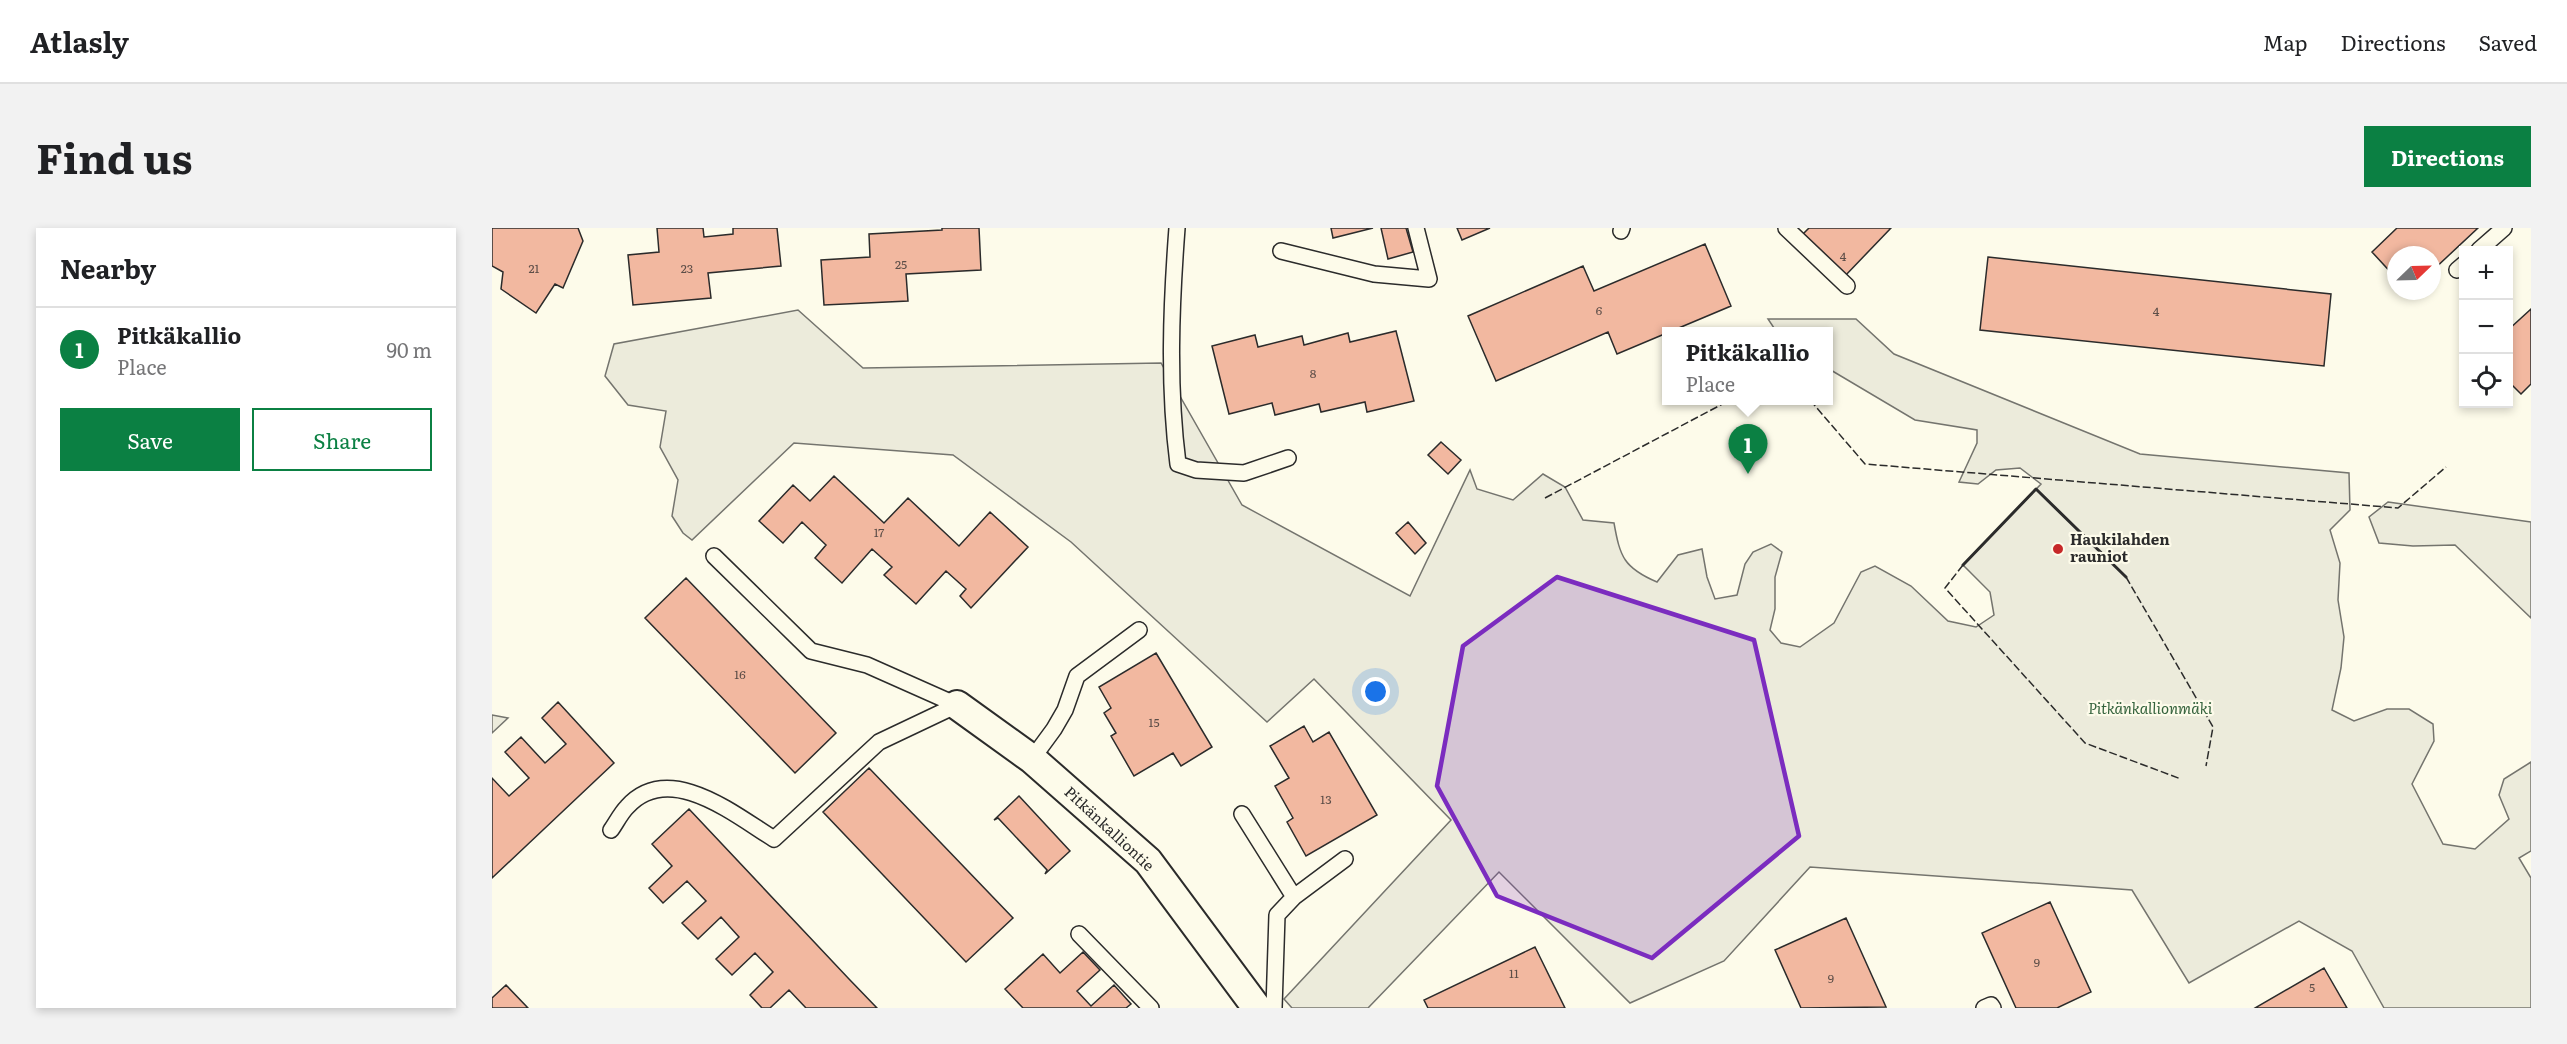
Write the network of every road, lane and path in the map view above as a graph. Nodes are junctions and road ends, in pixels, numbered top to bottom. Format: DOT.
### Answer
graph roads {
  1 [pos="1177,228"];
  2 [pos="1416,228"];
  3 [pos="1786,228"];
  4 [pos="2504,228"];
  5 [pos="2484,246"];
  6 [pos="1281,250"];
  7 [pos="1847,286"];
  8 [pos="1288,458"];
  9 [pos="714,556"];
  10 [pos="1139,630"];
  11 [pos="957,705"];
  12 [pos="1032,759"];
  13 [pos="1242,814"];
  14 [pos="611,830"];
  15 [pos="1345,859"];
  16 [pos="1294,897"];
  17 [pos="1079,934"];
  18 [pos="1150,1008"];
  19 [pos="1257,1008"];
  20 [pos="1274,1008"];
  21 [pos="1984,1008"];
  22 [pos="1993,1008"];
  1 -- 8 [label="lane"];
  2 -- 6 [label="lane"];
  3 -- 7 [label="lane"];
  4 -- 5 [label="lane"];
  9 -- 11 [label="lane"];
  10 -- 12 [label="lane"];
  11 -- 12 [label="street, Pitkänkalliontie"];
  11 -- 14 [label="lane"];
  12 -- 19 [label="street, Pitkänkalliontie"];
  13 -- 16 [label="lane"];
  15 -- 16 [label="lane"];
  16 -- 20 [label="lane"];
  17 -- 18 [label="lane"];
  21 -- 22 [label="lane"];
}
